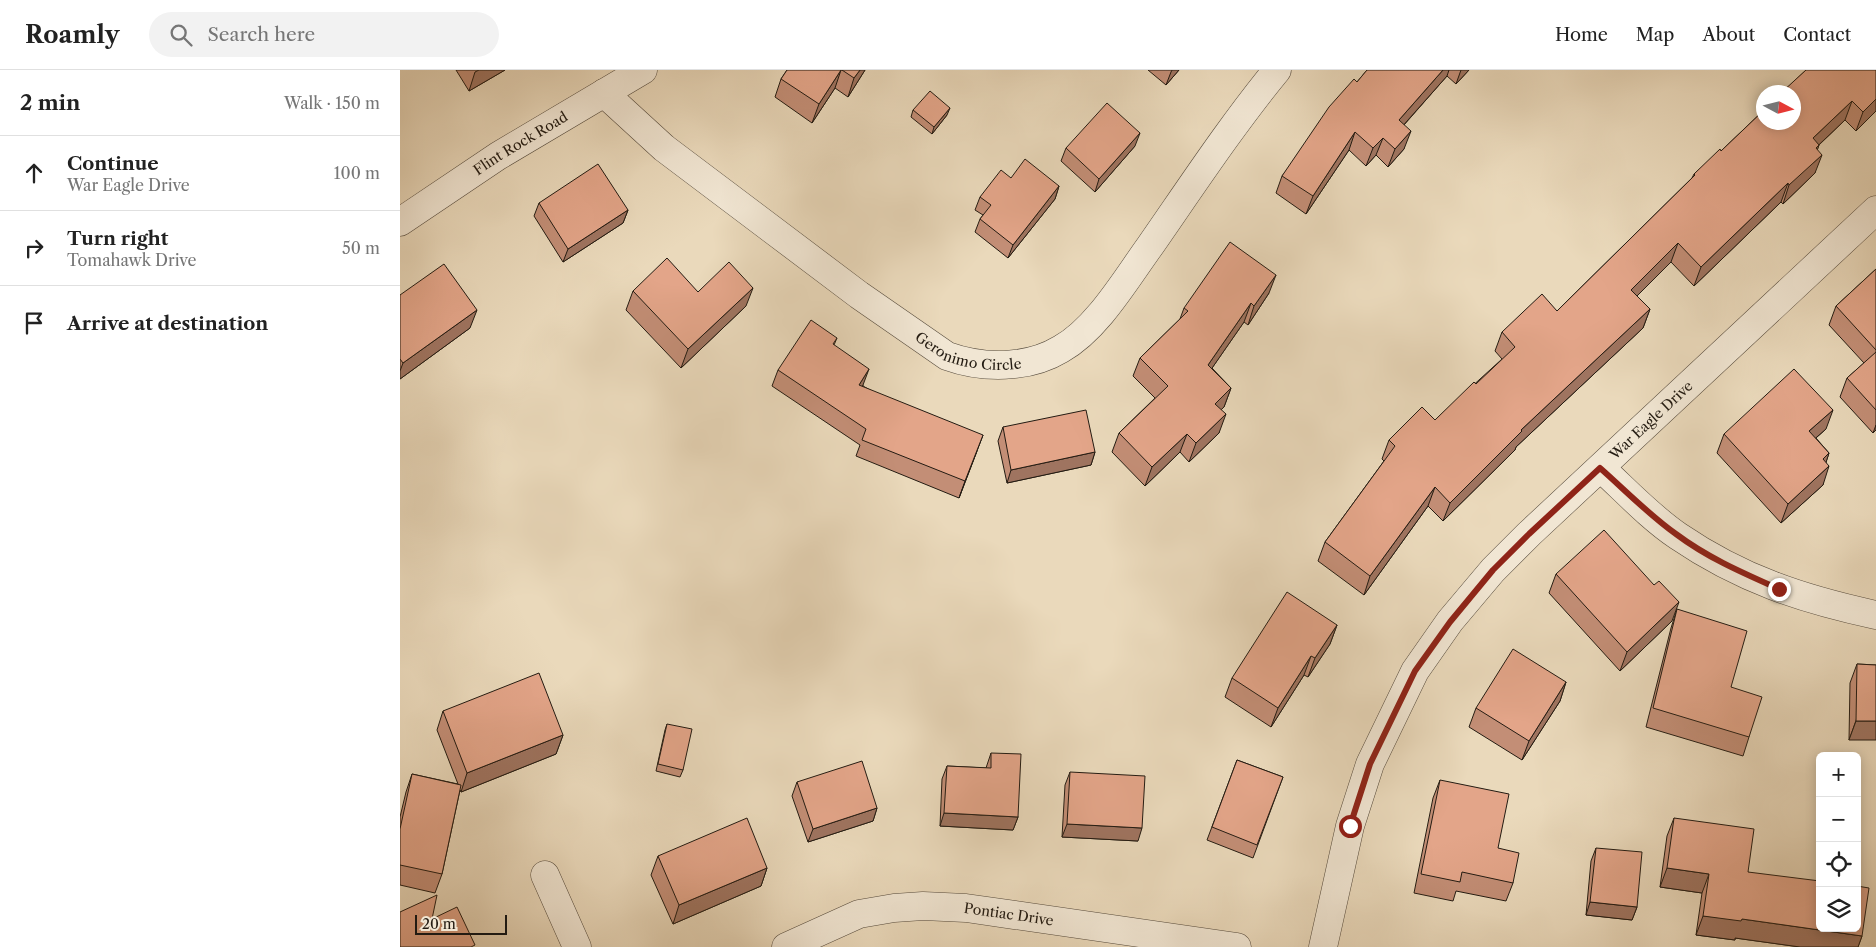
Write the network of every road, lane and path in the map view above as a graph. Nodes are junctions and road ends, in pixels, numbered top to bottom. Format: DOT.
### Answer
graph roads {
  1 [pos="643,70"];
  2 [pos="1277,70"];
  3 [pos="604,93"];
  4 [pos="1876,210"];
  5 [pos="400,222"];
  6 [pos="1600,468"];
  7 [pos="1876,615"];
  8 [pos="544,875"];
  9 [pos="798,944"];
  10 [pos="577,947"];
  11 [pos="1237,947"];
  12 [pos="1323,947"];
  1 -- 3 [label="street, Flint Rock Road"];
  2 -- 3 [label="street, Geronimo Circle"];
  3 -- 5 [label="street, Flint Rock Road"];
  4 -- 6 [label="street, War Eagle Drive"];
  6 -- 7 [label="street"];
  6 -- 12 [label="street, War Eagle Drive"];
  8 -- 10 [label="street"];
  9 -- 11 [label="street, Pontiac Drive"];
}
